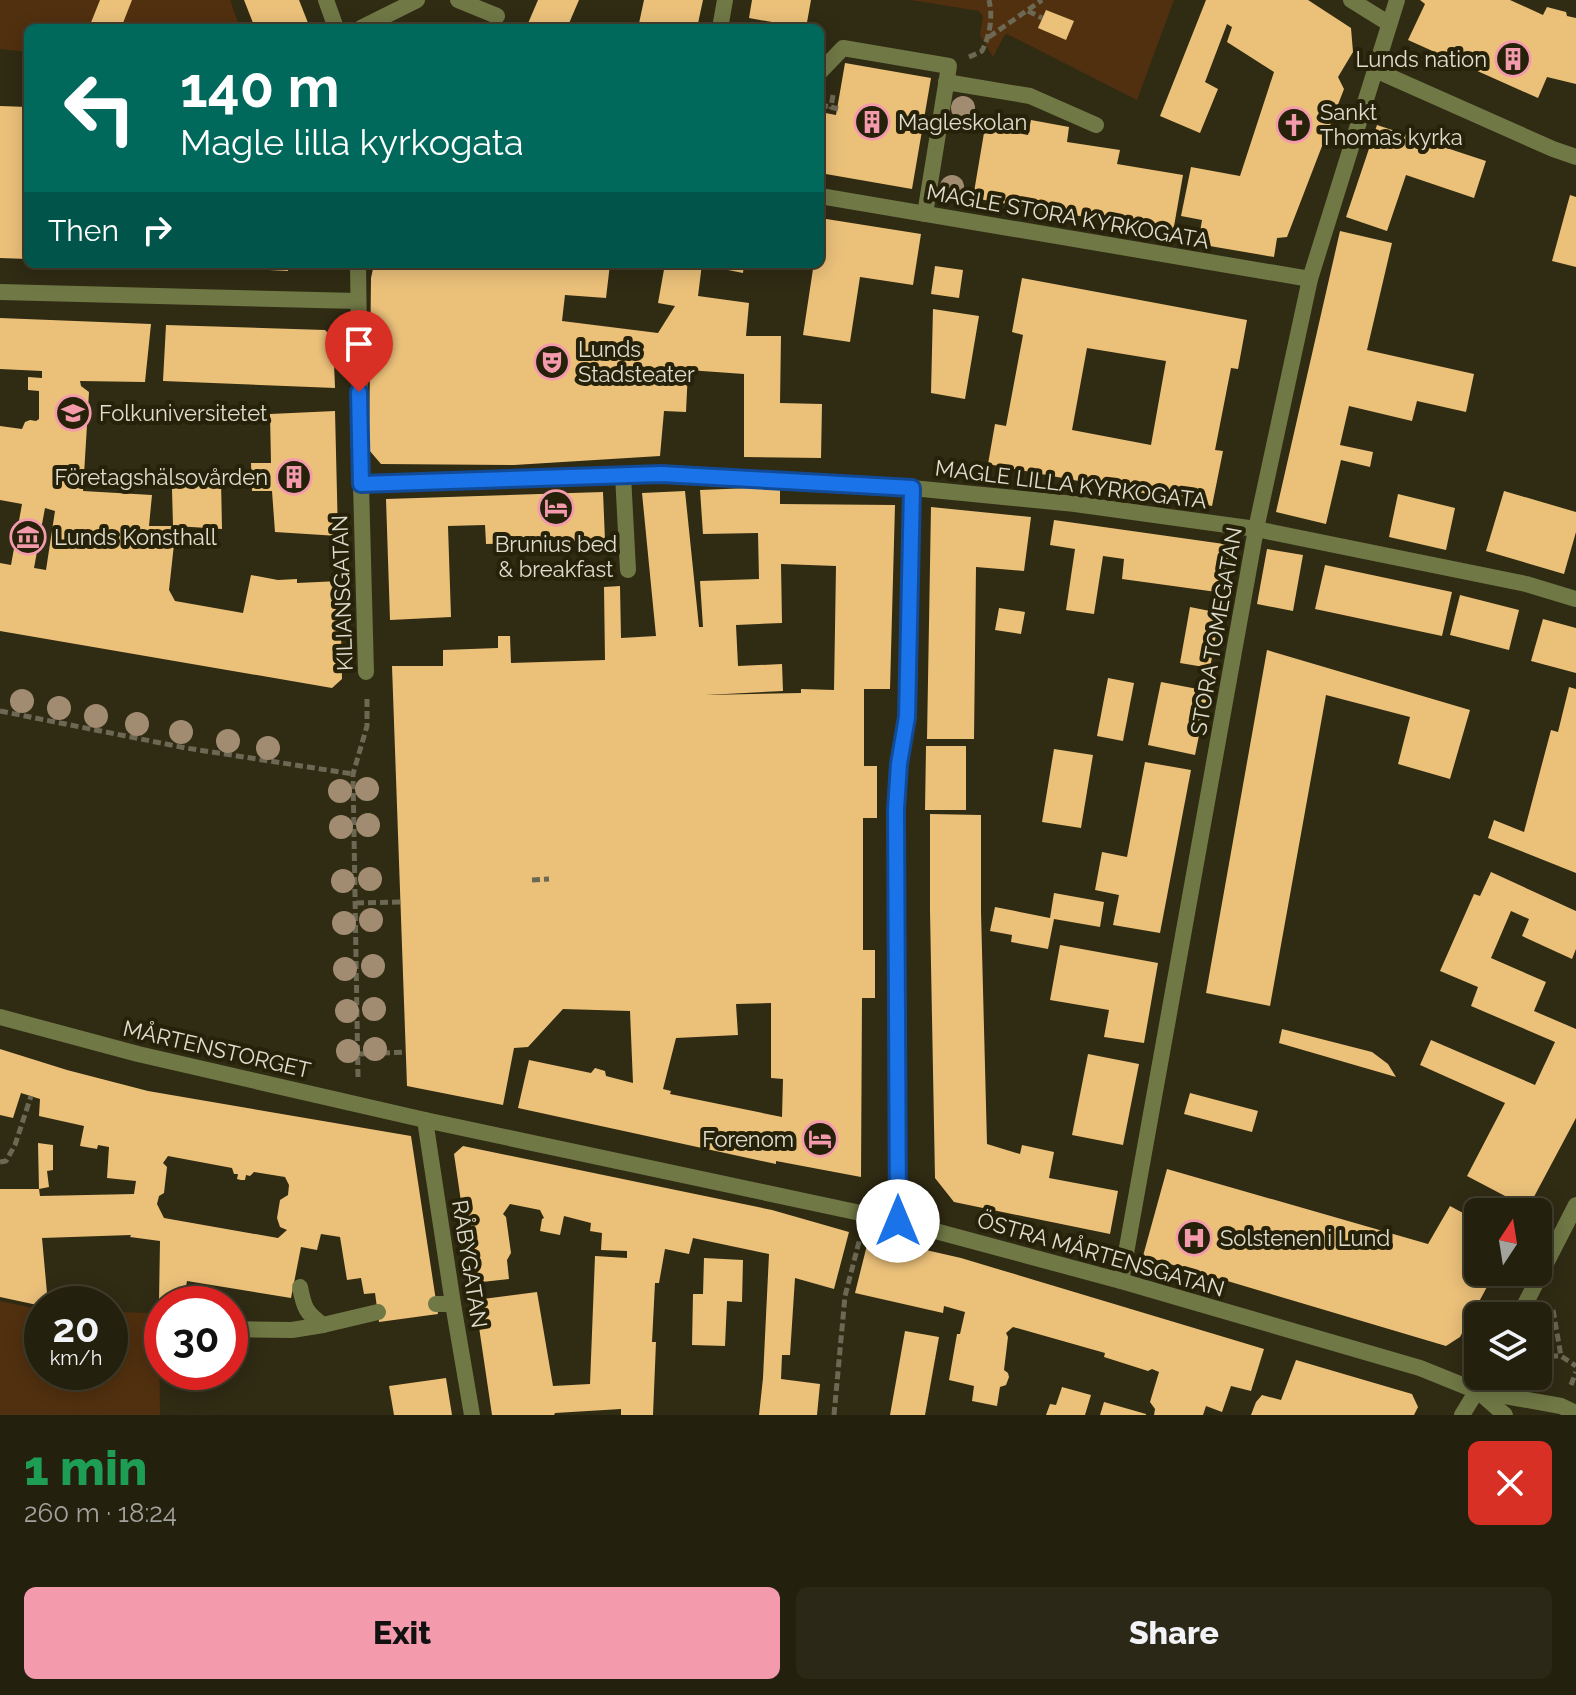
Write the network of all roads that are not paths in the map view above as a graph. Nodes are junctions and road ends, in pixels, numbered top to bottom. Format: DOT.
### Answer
graph roads {
  1 [pos="326,0"];
  2 [pos="417,0"];
  3 [pos="458,0"];
  4 [pos="725,0"];
  5 [pos="1351,0"];
  6 [pos="1397,0"];
  7 [pos="497,16"];
  8 [pos="1388,23"];
  9 [pos="335,24"];
  10 [pos="369,24"];
  11 [pos="721,24"];
  12 [pos="824,68"];
  13 [pos="1375,70"];
  14 [pos="946,82"];
  15 [pos="1096,125"];
  16 [pos="1576,157"];
  17 [pos="824,197"];
  18 [pos="925,214"];
  19 [pos="358,268"];
  20 [pos="1310,279"];
  21 [pos="0,292"];
  22 [pos="358,301"];
  23 [pos="623,475"];
  24 [pos="361,484"];
  25 [pos="912,488"];
  26 [pos="1256,529"];
  27 [pos="628,570"];
  28 [pos="1576,599"];
  29 [pos="366,672"];
  30 [pos="0,1017"];
  31 [pos="425,1120"];
  32 [pos="1576,1205"];
  33 [pos="898,1221"];
  34 [pos="1121,1281"];
  35 [pos="300,1287"];
  36 [pos="1526,1302"];
  37 [pos="378,1312"];
  38 [pos="323,1325"];
  39 [pos="248,1329"];
  40 [pos="1464,1379"];
  41 [pos="1478,1390"];
  42 [pos="1487,1390"];
  43 [pos="1506,1390"];
  44 [pos="1576,1413"];
  45 [pos="472,1415"];
  46 [pos="1462,1415"];
  47 [pos="1505,1415"];
  1 -- 9 [label="street"];
  2 -- 10 [label="street"];
  3 -- 7 [label="street"];
  4 -- 11 [label="street"];
  5 -- 8 [label="street"];
  6 -- 8 [label="street, STORA TOMEGATAN"];
  8 -- 13 [label="street, STORA TOMEGATAN"];
  12 -- 14 [label="street"];
  13 -- 16 [label="street"];
  13 -- 20 [label="street, STORA TOMEGATAN"];
  14 -- 15 [label="street"];
  14 -- 18 [label="street"];
  17 -- 18 [label="street, MAGLE STORA KYRKOGATA"];
  18 -- 20 [label="street, MAGLE STORA KYRKOGATA"];
  19 -- 22 [label="street, KILIANSGATAN"];
  20 -- 26 [label="street, STORA TOMEGATAN"];
  21 -- 22 [label="street"];
  22 -- 24 [label="street, KILIANSGATAN"];
  23 -- 24 [label="street, MAGLE LILLA KYRKOGATA"];
  23 -- 25 [label="street, MAGLE LILLA KYRKOGATA"];
  23 -- 27 [label="street"];
  24 -- 29 [label="street, KILIANSGATAN"];
  25 -- 26 [label="street, MAGLE LILLA KYRKOGATA"];
  25 -- 33 [label="street"];
  26 -- 28 [label="street, MAGLE LILLA KYRKOGATA"];
  26 -- 34 [label="street, STORA TOMEGATAN"];
  30 -- 31 [label="street, MÅRTENSTORGET"];
  31 -- 33 [label="street, ÖSTRA MÅRTENSGATAN"];
  31 -- 45 [label="street, RÅBYGATAN"];
  32 -- 36 [label="street"];
  33 -- 34 [label="street, ÖSTRA MÅRTENSGATAN"];
  34 -- 40 [label="street, ÖSTRA MÅRTENSGATAN"];
  35 -- 38 [label="street"];
  37 -- 38 [label="street"];
  38 -- 39 [label="street"];
  41 -- 46 [label="street"];
  42 -- 47 [label="street"];
  43 -- 44 [label="street"];
}
